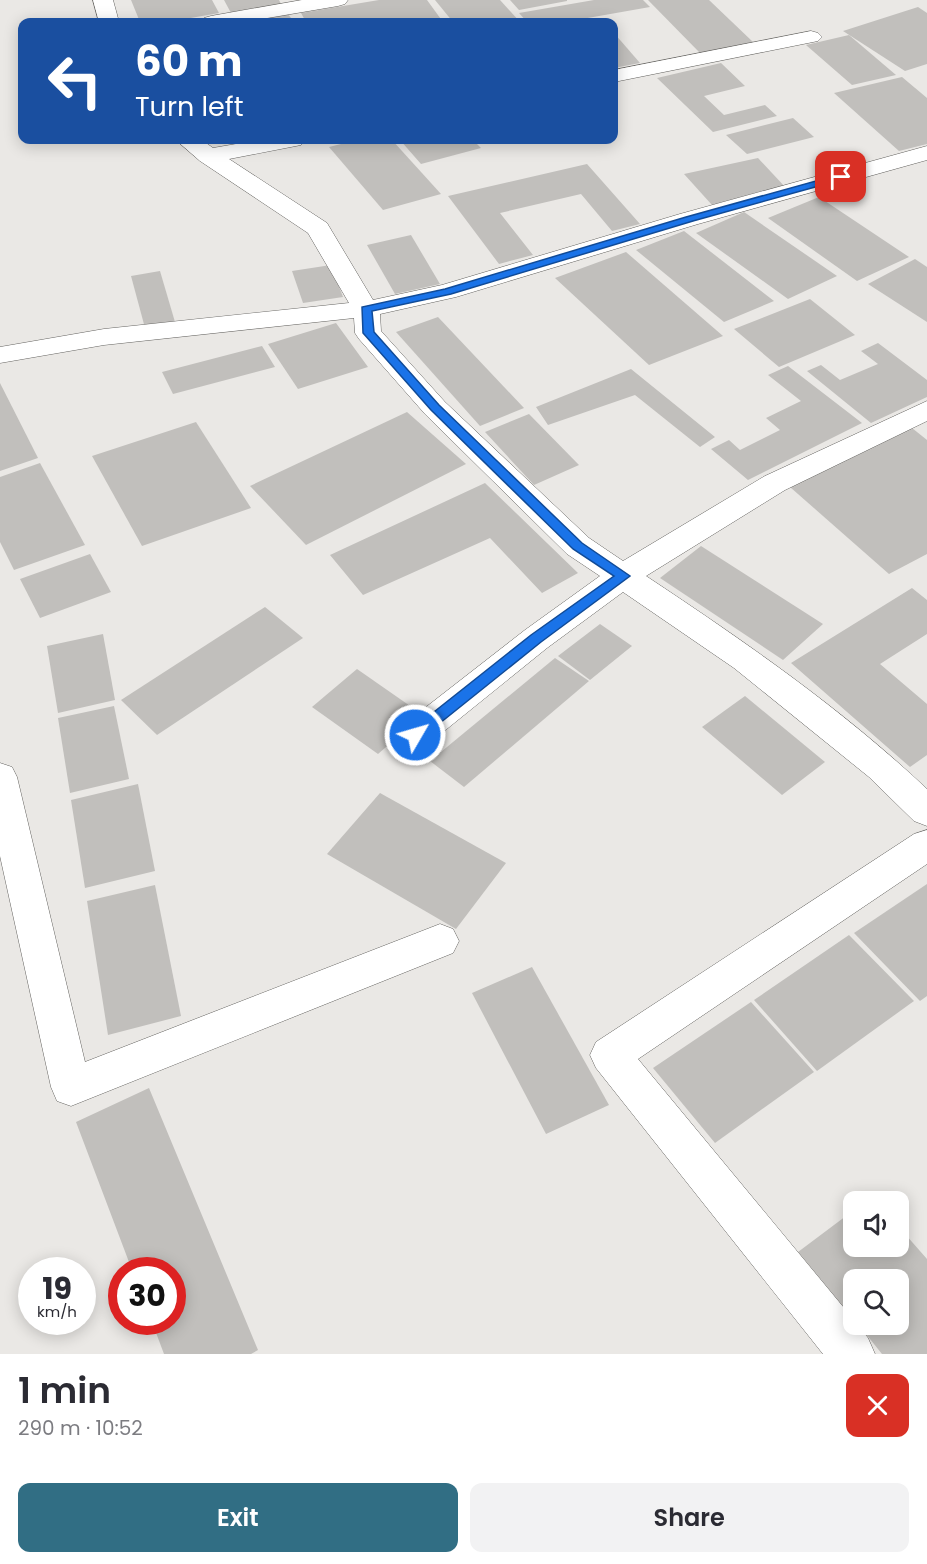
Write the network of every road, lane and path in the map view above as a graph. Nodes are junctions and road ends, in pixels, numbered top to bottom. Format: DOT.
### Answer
graph roads {
  1 [pos="104,0"];
  2 [pos="338,0"];
  3 [pos="108,18"];
  4 [pos="234,18"];
  5 [pos="811,37"];
  6 [pos="618,75"];
  7 [pos="246,144"];
  8 [pos="198,148"];
  9 [pos="927,153"];
  10 [pos="366,309"];
  11 [pos="0,355"];
  12 [pos="927,410"];
  13 [pos="623,576"];
  14 [pos="415,735"];
  15 [pos="0,777"];
  16 [pos="923,799"];
  17 [pos="927,845"];
  18 [pos="440,942"];
  19 [pos="852,1354"];
  1 -- 3 [label="street"];
  2 -- 4 [label="street"];
  5 -- 6 [label="street"];
  7 -- 8 [label="street"];
  8 -- 10 [label="street"];
  9 -- 10 [label="street"];
  10 -- 11 [label="street"];
  10 -- 13 [label="street"];
  12 -- 13 [label="street"];
  13 -- 14 [label="street"];
  13 -- 16 [label="street"];
  15 -- 18 [label="street"];
  17 -- 19 [label="street"];
}
